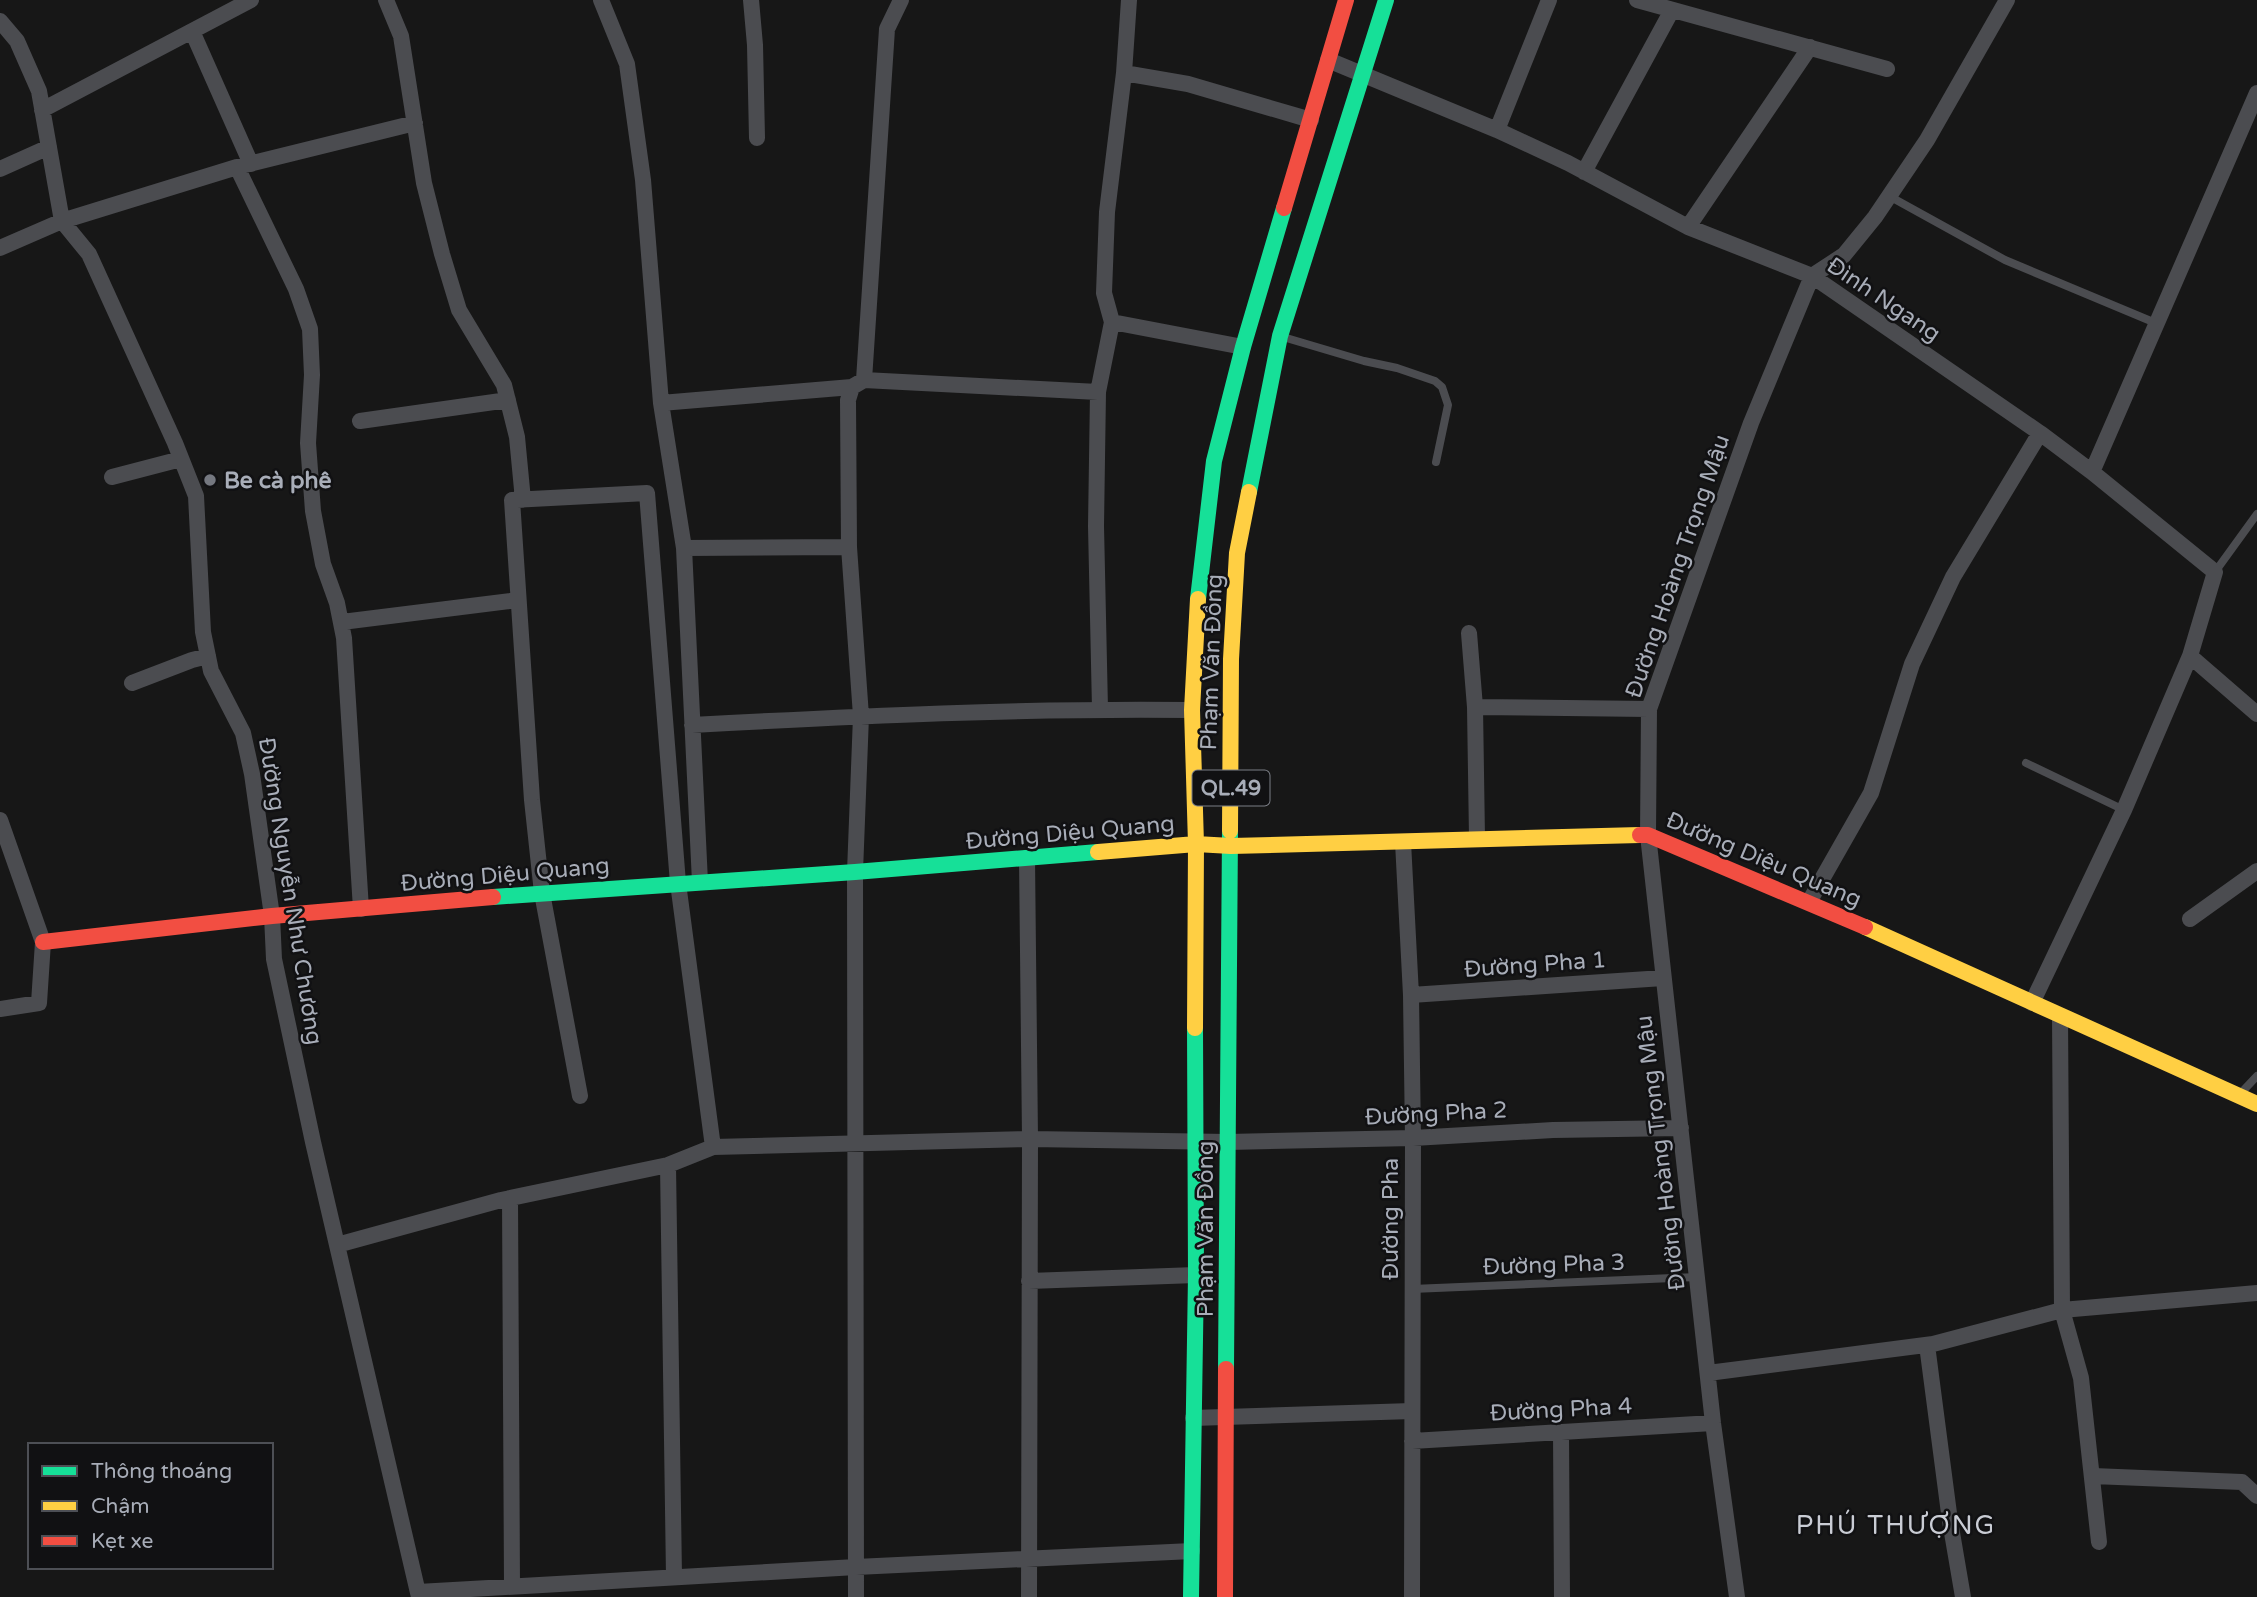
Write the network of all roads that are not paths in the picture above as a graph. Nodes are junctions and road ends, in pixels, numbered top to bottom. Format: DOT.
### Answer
graph roads {
  1 [pos="251,0"];
  2 [pos="386,0"];
  3 [pos="601,0"];
  4 [pos="751,0"];
  5 [pos="901,0"];
  6 [pos="1129,0"];
  7 [pos="1346,0"];
  8 [pos="1386,0"];
  9 [pos="1549,0"];
  10 [pos="1637,0"];
  11 [pos="2007,0"];
  12 [pos="1672,10"];
  13 [pos="0,21"];
  14 [pos="192,31"];
  15 [pos="1810,47"];
  16 [pos="1328,60"];
  17 [pos="1887,69"];
  18 [pos="1124,73"];
  19 [pos="1362,74"];
  20 [pos="2257,93"];
  21 [pos="42,110"];
  22 [pos="1311,120"];
  23 [pos="415,123"];
  24 [pos="1497,130"];
  25 [pos="757,138"];
  26 [pos="49,148"];
  27 [pos="244,166"];
  28 [pos="0,169"];
  29 [pos="1584,172"];
  30 [pos="1889,196"];
  31 [pos="62,221"];
  32 [pos="1688,227"];
  33 [pos="0,248"];
  34 [pos="1812,276"];
  35 [pos="1112,323"];
  36 [pos="2158,325"];
  37 [pos="1280,336"];
  38 [pos="1242,347"];
  39 [pos="858,383"];
  40 [pos="1098,392"];
  41 [pos="508,400"];
  42 [pos="661,403"];
  43 [pos="360,421"];
  44 [pos="2040,433"];
  45 [pos="181,459"];
  46 [pos="1436,462"];
  47 [pos="2092,472"];
  48 [pos="112,477"];
  49 [pos="523,500"];
  50 [pos="2257,514"];
  51 [pos="849,547"];
  52 [pos="684,548"];
  53 [pos="2215,572"];
  54 [pos="518,600"];
  55 [pos="342,622"];
  56 [pos="1469,633"];
  57 [pos="208,656"];
  58 [pos="2190,656"];
  59 [pos="132,683"];
  60 [pos="1475,707"];
  61 [pos="1100,709"];
  62 [pos="1649,709"];
  63 [pos="1192,710"];
  64 [pos="2257,714"];
  65 [pos="861,716"];
  66 [pos="692,725"];
  67 [pos="2026,763"];
  68 [pos="2124,810"];
  69 [pos="0,820"];
  70 [pos="1648,835"];
  71 [pos="1477,838"];
  72 [pos="1403,842"];
  73 [pos="1196,844"];
  74 [pos="1231,846"];
  75 [pos="1027,858"];
  76 [pos="855,872"];
  77 [pos="2257,872"];
  78 [pos="700,882"];
  79 [pos="678,883"];
  80 [pos="542,893"];
  81 [pos="1809,902"];
  82 [pos="361,909"];
  83 [pos="272,916"];
  84 [pos="2190,919"];
  85 [pos="43,942"];
  86 [pos="1663,978"];
  87 [pos="1411,995"];
  88 [pos="2032,1003"];
  89 [pos="0,1009"];
  90 [pos="2060,1016"];
  91 [pos="2257,1076"];
  92 [pos="580,1096"];
  93 [pos="2239,1096"];
  94 [pos="2257,1104"];
  95 [pos="1681,1128"];
  96 [pos="1413,1138"];
  97 [pos="1030,1139"];
  98 [pos="1194,1142"];
  99 [pos="1228,1142"];
  100 [pos="857,1143"];
  101 [pos="713,1147"];
  102 [pos="668,1165"];
  103 [pos="510,1198"];
  104 [pos="337,1245"];
  105 [pos="1196,1275"];
  106 [pos="1697,1277"];
  107 [pos="1029,1281"];
  108 [pos="1412,1289"];
  109 [pos="2257,1293"];
  110 [pos="2062,1310"];
  111 [pos="1927,1345"];
  112 [pos="1708,1373"];
  113 [pos="1412,1410"];
  114 [pos="1227,1416"];
  115 [pos="1192,1418"];
  116 [pos="1713,1423"];
  117 [pos="1561,1432"];
  118 [pos="1412,1441"];
  119 [pos="2093,1476"];
  120 [pos="2257,1496"];
  121 [pos="2099,1542"];
  122 [pos="1192,1551"];
  123 [pos="1028,1558"];
  124 [pos="856,1567"];
  125 [pos="674,1577"];
  126 [pos="512,1586"];
  127 [pos="419,1595"];
  128 [pos="856,1597"];
  129 [pos="1029,1597"];
  130 [pos="1191,1597"];
  131 [pos="1224,1597"];
  132 [pos="1412,1597"];
  133 [pos="1562,1597"];
  134 [pos="1737,1597"];
  135 [pos="1963,1597"];
  1 -- 14 [label="street"];
  2 -- 23 [label="street"];
  3 -- 42 [label="street"];
  4 -- 25 [label="street"];
  5 -- 39 [label="street"];
  6 -- 18 [label="street"];
  7 -- 16 [label="main road, Phạm Văn Đồng / QL.49"];
  8 -- 19 [label="main road, Phạm Văn Đồng / QL.49"];
  9 -- 24 [label="street"];
  10 -- 12 [label="street"];
  11 -- 30 [label="street"];
  12 -- 15 [label="street"];
  12 -- 29 [label="street"];
  13 -- 21 [label="street, Đường Nguyễn Như Chương"];
  14 -- 21 [label="street"];
  14 -- 27 [label="street"];
  15 -- 17 [label="street"];
  15 -- 32 [label="street"];
  16 -- 19 [label="street, Đình Ngang"];
  16 -- 22 [label="main road, Phạm Văn Đồng / QL.49"];
  18 -- 22 [label="street"];
  18 -- 35 [label="street"];
  19 -- 24 [label="street, Đình Ngang"];
  19 -- 37 [label="main road, Phạm Văn Đồng / QL.49"];
  20 -- 36 [label="street"];
  21 -- 26 [label="street, Đường Nguyễn Như Chương"];
  22 -- 38 [label="main road, Phạm Văn Đồng / QL.49"];
  23 -- 27 [label="street"];
  23 -- 41 [label="street"];
  24 -- 29 [label="street, Đình Ngang"];
  26 -- 28 [label="street"];
  26 -- 31 [label="street, Đường Nguyễn Như Chương"];
  27 -- 31 [label="street"];
  27 -- 55 [label="street"];
  29 -- 32 [label="street, Đình Ngang"];
  30 -- 34 [label="street"];
  30 -- 36 [label="lane"];
  31 -- 33 [label="street"];
  31 -- 45 [label="street, Đường Nguyễn Như Chương"];
  32 -- 34 [label="street, Đình Ngang"];
  34 -- 44 [label="street, Đình Ngang"];
  34 -- 62 [label="street, Đường Hoàng Trọng Mậu"];
  35 -- 38 [label="street"];
  35 -- 40 [label="street"];
  36 -- 47 [label="street"];
  37 -- 46 [label="lane"];
  37 -- 74 [label="main road, Phạm Văn Đồng / QL.49"];
  38 -- 63 [label="main road, Phạm Văn Đồng / QL.49"];
  39 -- 40 [label="street"];
  39 -- 42 [label="street"];
  39 -- 51 [label="street"];
  40 -- 61 [label="street"];
  41 -- 43 [label="street"];
  41 -- 49 [label="street"];
  42 -- 52 [label="street"];
  44 -- 47 [label="street, Đình Ngang"];
  44 -- 81 [label="street"];
  45 -- 48 [label="street"];
  45 -- 57 [label="street, Đường Nguyễn Như Chương"];
  47 -- 53 [label="street, Đình Ngang"];
  49 -- 54 [label="street"];
  49 -- 79 [label="street"];
  50 -- 53 [label="lane"];
  51 -- 52 [label="street"];
  51 -- 65 [label="street"];
  52 -- 66 [label="street"];
  53 -- 58 [label="street"];
  54 -- 55 [label="street"];
  54 -- 80 [label="street"];
  55 -- 82 [label="street"];
  56 -- 60 [label="street"];
  57 -- 59 [label="street"];
  57 -- 83 [label="street, Đường Nguyễn Như Chương"];
  58 -- 64 [label="street"];
  58 -- 68 [label="street"];
  60 -- 62 [label="street"];
  60 -- 71 [label="street"];
  61 -- 63 [label="street"];
  61 -- 65 [label="street"];
  62 -- 70 [label="street, Đường Hoàng Trọng Mậu"];
  63 -- 73 [label="main road, Phạm Văn Đồng / QL.49"];
  65 -- 66 [label="street"];
  65 -- 76 [label="street"];
  66 -- 78 [label="street"];
  67 -- 68 [label="lane"];
  68 -- 88 [label="street"];
  69 -- 85 [label="street"];
  70 -- 71 [label="main road, Đường Diệu Quang"];
  70 -- 81 [label="main road, Đường Diệu Quang"];
  70 -- 86 [label="street, Đường Hoàng Trọng Mậu"];
  71 -- 72 [label="main road, Đường Diệu Quang"];
  72 -- 74 [label="main road, Đường Diệu Quang"];
  72 -- 87 [label="street, Đường Pha"];
  73 -- 74 [label="main road, Đường Diệu Quang"];
  73 -- 75 [label="main road, Đường Diệu Quang"];
  73 -- 98 [label="main road, Phạm Văn Đồng / QL.49"];
  74 -- 99 [label="main road, Phạm Văn Đồng / QL.49"];
  75 -- 76 [label="main road, Đường Diệu Quang"];
  75 -- 97 [label="street"];
  76 -- 78 [label="main road, Đường Diệu Quang"];
  76 -- 100 [label="street"];
  77 -- 84 [label="street"];
  78 -- 79 [label="main road, Đường Diệu Quang"];
  79 -- 80 [label="main road, Đường Diệu Quang"];
  79 -- 101 [label="street"];
  80 -- 82 [label="main road, Đường Diệu Quang"];
  80 -- 92 [label="street"];
  81 -- 88 [label="main road, Đường Diệu Quang"];
  82 -- 83 [label="main road, Đường Diệu Quang"];
  83 -- 85 [label="main road, Đường Diệu Quang"];
  83 -- 104 [label="street, Đường Nguyễn Như Chương"];
  85 -- 89 [label="street"];
  86 -- 87 [label="street, Đường Pha 1"];
  86 -- 95 [label="street, Đường Hoàng Trọng Mậu"];
  87 -- 96 [label="street, Đường Pha"];
  88 -- 90 [label="main road, Đường Diệu Quang"];
  90 -- 93 [label="main road, Đường Diệu Quang"];
  90 -- 110 [label="street"];
  91 -- 93 [label="lane"];
  93 -- 94 [label="main road, Đường Diệu Quang"];
  95 -- 96 [label="street, Đường Pha 2"];
  95 -- 106 [label="street, Đường Hoàng Trọng Mậu"];
  96 -- 99 [label="street, Đường Pha 2"];
  96 -- 108 [label="street, Đường Pha"];
  97 -- 98 [label="street, Đường Pha 2"];
  97 -- 100 [label="street, Đường Pha 2"];
  97 -- 107 [label="street"];
  98 -- 99 [label="street, Đường Pha 2"];
  98 -- 105 [label="main road, Phạm Văn Đồng / QL.49"];
  99 -- 114 [label="main road, Phạm Văn Đồng / QL.49"];
  100 -- 101 [label="street, Đường Pha 2"];
  100 -- 124 [label="street"];
  101 -- 102 [label="street"];
  102 -- 103 [label="street"];
  102 -- 125 [label="street"];
  103 -- 104 [label="street"];
  103 -- 126 [label="street"];
  104 -- 127 [label="street, Đường Nguyễn Như Chương"];
  105 -- 107 [label="street"];
  105 -- 115 [label="main road, Phạm Văn Đồng / QL.49"];
  106 -- 108 [label="lane, Đường Pha 3"];
  106 -- 112 [label="street, Đường Hoàng Trọng Mậu"];
  107 -- 123 [label="street"];
  108 -- 113 [label="street, Đường Pha"];
  109 -- 110 [label="street"];
  110 -- 111 [label="street"];
  110 -- 119 [label="street"];
  111 -- 112 [label="street"];
  111 -- 135 [label="street"];
  112 -- 116 [label="street, Đường Hoàng Trọng Mậu"];
  113 -- 114 [label="street"];
  113 -- 118 [label="street, Đường Pha"];
  114 -- 115 [label="street"];
  114 -- 131 [label="main road, Phạm Văn Đồng / QL.49"];
  115 -- 122 [label="main road, Phạm Văn Đồng / QL.49"];
  116 -- 117 [label="street, Đường Pha 4"];
  116 -- 134 [label="street, Đường Hoàng Trọng Mậu"];
  117 -- 118 [label="street, Đường Pha 4"];
  117 -- 133 [label="street"];
  118 -- 132 [label="street, Đường Pha"];
  119 -- 120 [label="street"];
  119 -- 121 [label="street"];
  122 -- 123 [label="street"];
  122 -- 130 [label="main road, Phạm Văn Đồng / QL.49"];
  123 -- 124 [label="street"];
  123 -- 129 [label="street"];
  124 -- 125 [label="street"];
  124 -- 128 [label="street"];
  125 -- 126 [label="street"];
  126 -- 127 [label="street"];
}
